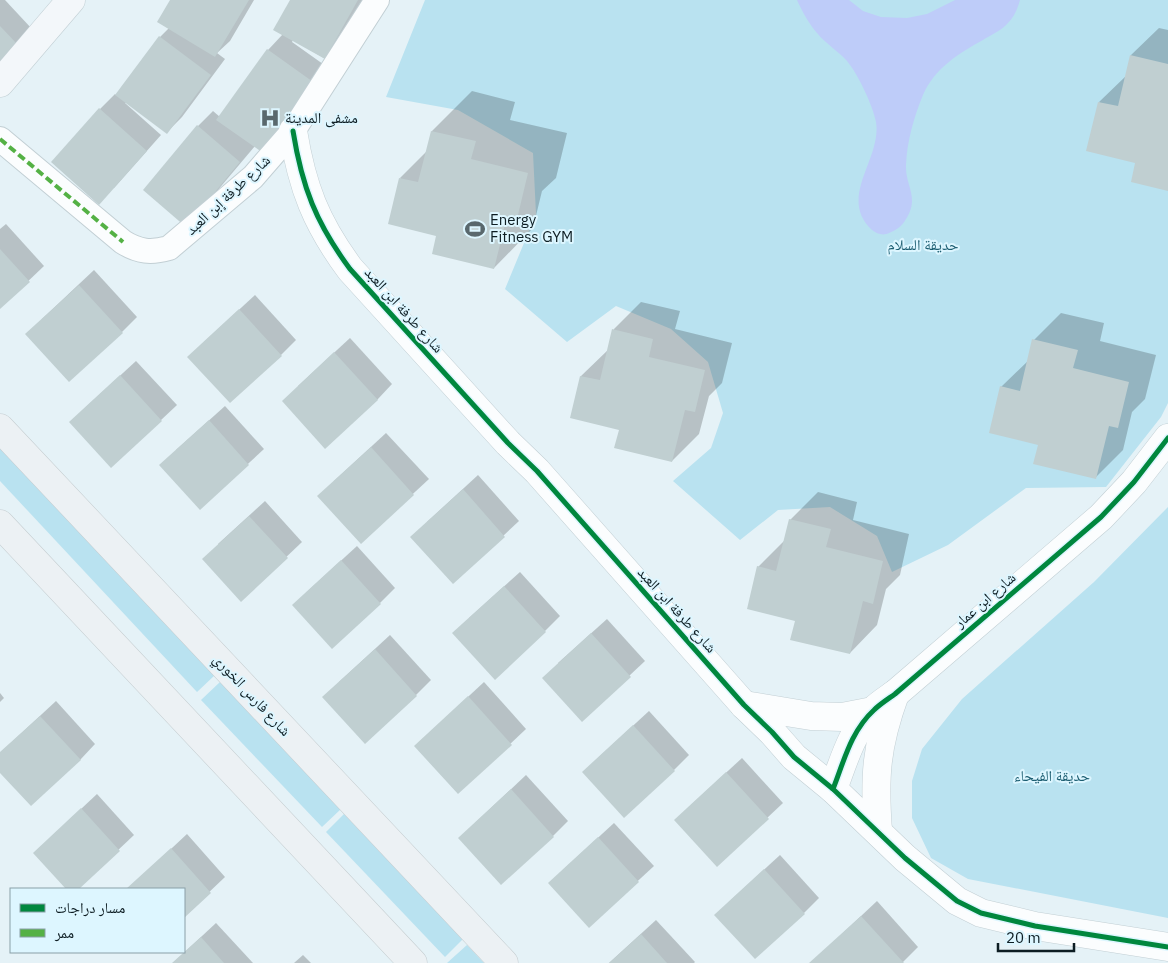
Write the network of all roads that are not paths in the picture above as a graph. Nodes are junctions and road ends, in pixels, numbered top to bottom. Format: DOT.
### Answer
graph roads {
  1 [pos="71,0"];
  2 [pos="378,0"];
  3 [pos="0,84"];
  4 [pos="293,131"];
  5 [pos="0,139"];
  6 [pos="0,428"];
  7 [pos="1168,438"];
  8 [pos="0,524"];
  9 [pos="895,694"];
  10 [pos="744,705"];
  11 [pos="873,710"];
  12 [pos="833,789"];
  13 [pos="878,831"];
  14 [pos="1168,948"];
  15 [pos="413,963"];
  16 [pos="504,963"];
  1 -- 3 [label="main road"];
  2 -- 4 [label="street, شارع طرفة إبن العبد"];
  4 -- 5 [label="street, شارع طرفة إبن العبد"];
  4 -- 10 [label="street, شارع طرفة ابن العبد"];
  6 -- 16 [label="main road, شارع فارس الخوري"];
  7 -- 9 [label="street, شارع ابن عمار"];
  8 -- 15 [label="main road"];
  9 -- 11 [label="street, شارع ابن عمار"];
  9 -- 13 [label="street"];
  10 -- 11 [label="street"];
  10 -- 12 [label="street, شارع طرفة ابن العبد"];
  11 -- 12 [label="street, شارع ابن عمار"];
  12 -- 13 [label="street, شارع طرفة ابن العبد"];
  13 -- 14 [label="street, شارع طرفة ابن العبد"];
}
